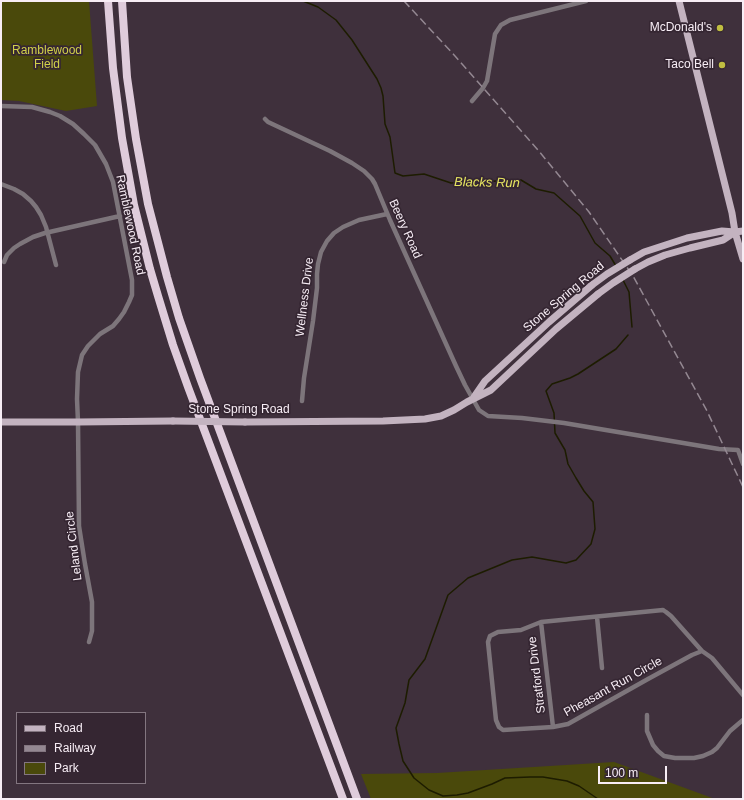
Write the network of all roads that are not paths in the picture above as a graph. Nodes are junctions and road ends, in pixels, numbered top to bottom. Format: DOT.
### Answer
graph roads {
  1 [pos="108,1"];
  2 [pos="122,1"];
  3 [pos="586,1"];
  4 [pos="679,1"];
  5 [pos="472,101"];
  6 [pos="1,106"];
  7 [pos="265,120"];
  8 [pos="1,184"];
  9 [pos="387,214"];
  10 [pos="120,216"];
  11 [pos="743,231"];
  12 [pos="735,232"];
  13 [pos="48,233"];
  14 [pos="743,259"];
  15 [pos="4,262"];
  16 [pos="56,265"];
  17 [pos="472,399"];
  18 [pos="302,401"];
  19 [pos="1,422"];
  20 [pos="78,422"];
  21 [pos="743,464"];
  22 [pos="597,617"];
  23 [pos="541,622"];
  24 [pos="89,642"];
  25 [pos="702,651"];
  26 [pos="602,668"];
  27 [pos="743,695"];
  28 [pos="647,715"];
  29 [pos="743,720"];
  30 [pos="553,726"];
  31 [pos="343,799"];
  32 [pos="357,799"];
  1 -- 31 [label="highway"];
  2 -- 32 [label="highway"];
  3 -- 5 [label="street"];
  4 -- 12 [label="main road"];
  6 -- 10 [label="street, Ramblewood Road"];
  7 -- 9 [label="street, Beery Road"];
  8 -- 13 [label="street"];
  9 -- 17 [label="street, Beery Road"];
  9 -- 18 [label="street, Wellness Drive"];
  10 -- 13 [label="street"];
  10 -- 20 [label="street, Ramblewood Road"];
  11 -- 12 [label="main road, Stone Spring Road"];
  12 -- 14 [label="main road"];
  12 -- 17 [label="main road, Stone Spring Road, bridge"];
  12 -- 17 [label="main road, Stone Spring Road, bridge"];
  13 -- 15 [label="street"];
  13 -- 16 [label="street"];
  17 -- 20 [label="main road, Stone Spring Road, bridge"];
  17 -- 21 [label="street"];
  19 -- 20 [label="main road, Stone Spring Road"];
  20 -- 24 [label="street, Leland Circle"];
  22 -- 23 [label="street, Pheasant Run Circle"];
  22 -- 25 [label="street, Pheasant Run Circle"];
  22 -- 26 [label="street"];
  23 -- 30 [label="street, Stratford Drive"];
  23 -- 30 [label="street, Pheasant Run Circle"];
  25 -- 27 [label="street"];
  25 -- 30 [label="street, Pheasant Run Circle"];
  28 -- 29 [label="street"];
}
